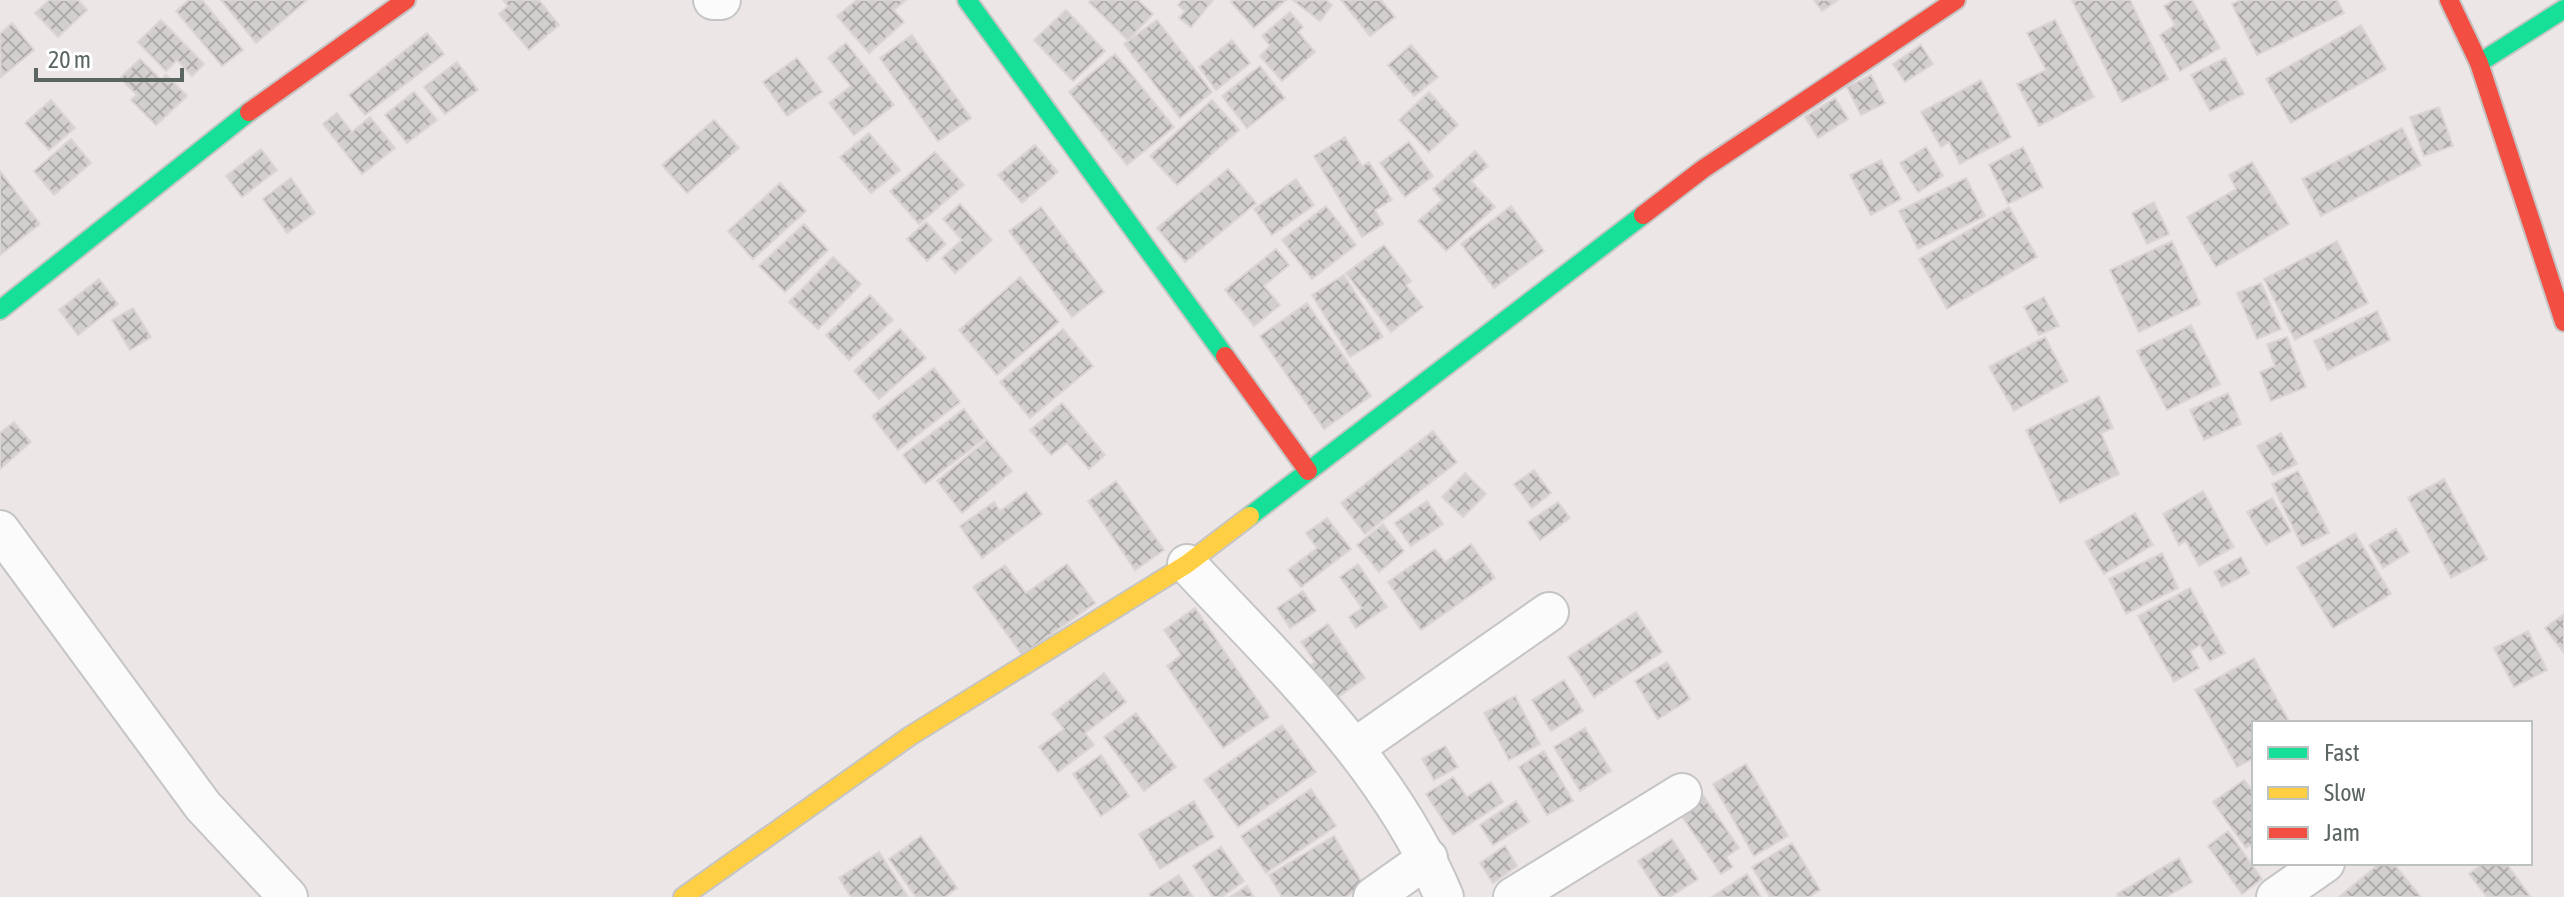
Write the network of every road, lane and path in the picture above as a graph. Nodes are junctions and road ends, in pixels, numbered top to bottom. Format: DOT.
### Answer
graph roads {
  1 [pos="406,0"];
  2 [pos="713,0"];
  3 [pos="721,0"];
  4 [pos="967,0"];
  5 [pos="1956,0"];
  6 [pos="2449,0"];
  7 [pos="2564,9"];
  8 [pos="2479,63"];
  9 [pos="0,310"];
  10 [pos="2564,322"];
  11 [pos="1308,471"];
  12 [pos="0,530"];
  13 [pos="1187,564"];
  14 [pos="1549,612"];
  15 [pos="1356,747"];
  16 [pos="1682,793"];
  17 [pos="1428,858"];
  18 [pos="2322,865"];
  19 [pos="288,897"];
  20 [pos="683,897"];
  21 [pos="1373,897"];
  22 [pos="1444,897"];
  23 [pos="1513,897"];
  24 [pos="2276,897"];
  1 -- 9 [label="street"];
  2 -- 3 [label="street"];
  4 -- 11 [label="street"];
  5 -- 11 [label="street"];
  6 -- 8 [label="street"];
  7 -- 8 [label="street"];
  8 -- 10 [label="street"];
  11 -- 13 [label="street"];
  12 -- 19 [label="street"];
  13 -- 15 [label="street"];
  13 -- 20 [label="street"];
  14 -- 15 [label="street"];
  15 -- 17 [label="street"];
  16 -- 23 [label="street"];
  17 -- 21 [label="street"];
  17 -- 22 [label="street"];
  18 -- 24 [label="street"];
}
